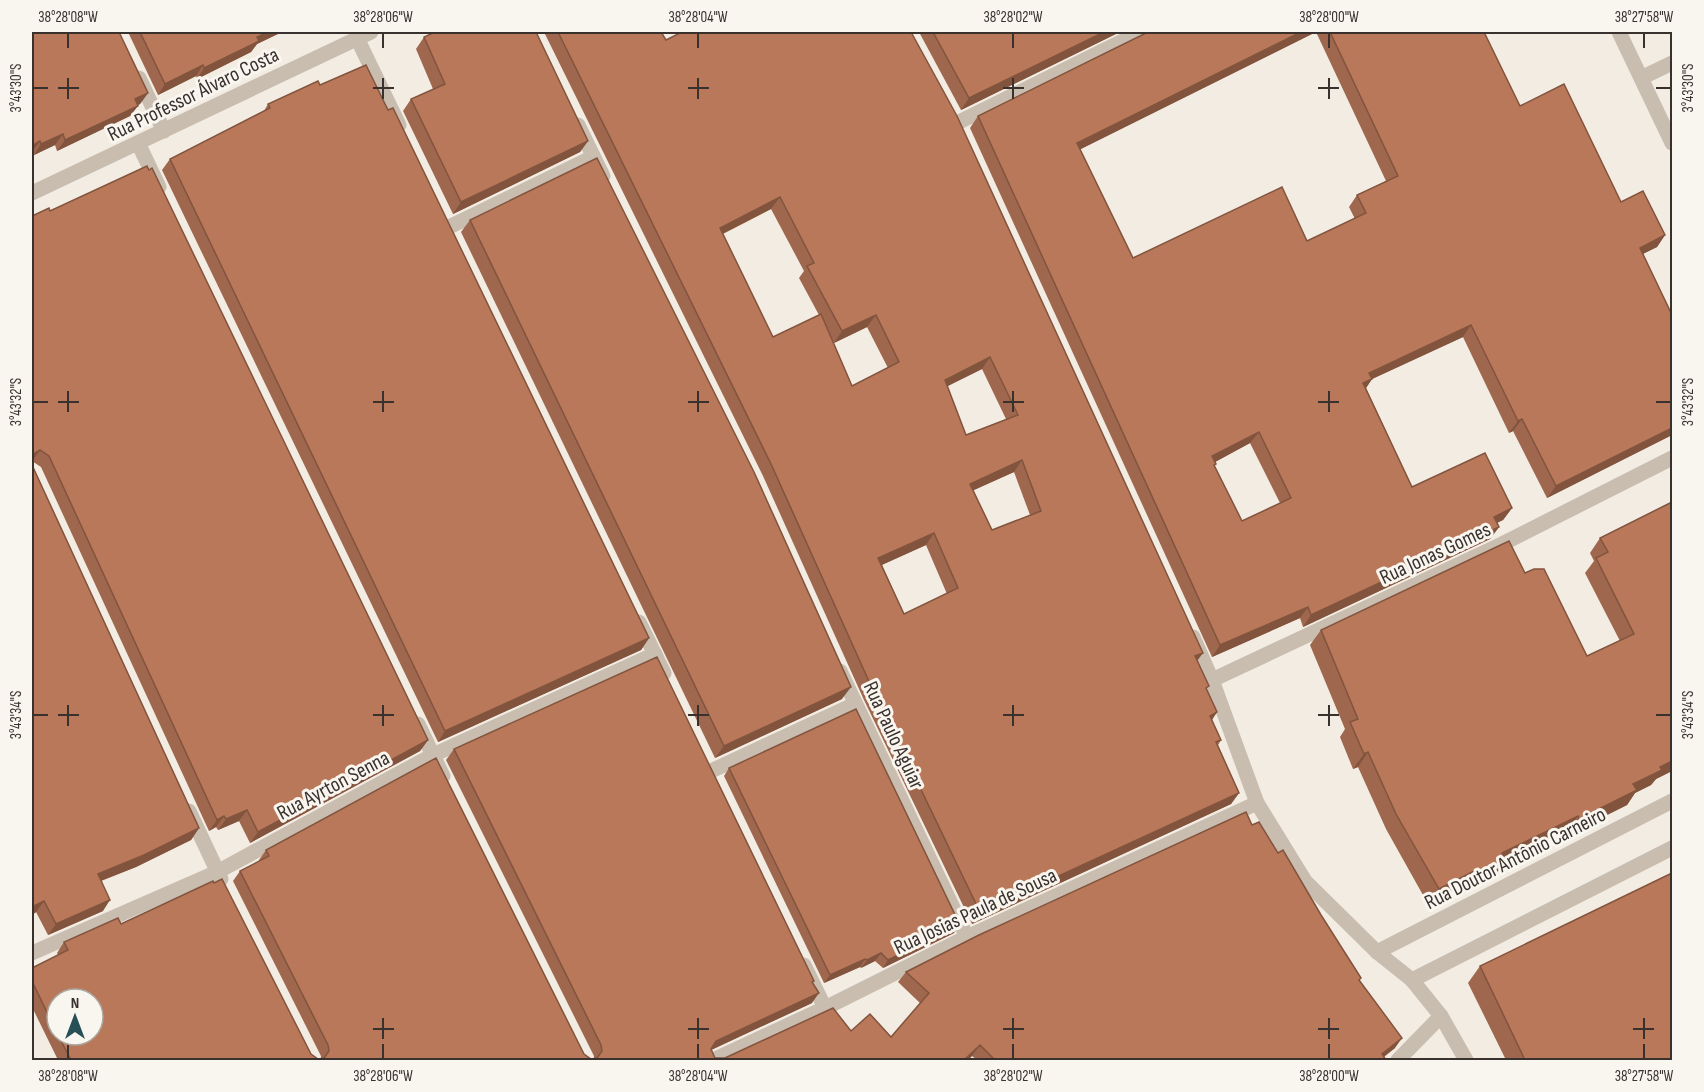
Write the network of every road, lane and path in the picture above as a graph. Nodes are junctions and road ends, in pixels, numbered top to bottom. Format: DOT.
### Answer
graph roads {
  1 [pos="1141,32"];
  2 [pos="1619,32"];
  3 [pos="364,35"];
  4 [pos="131,61"];
  5 [pos="1672,63"];
  6 [pos="1641,78"];
  7 [pos="573,116"];
  8 [pos="957,123"];
  9 [pos="164,131"];
  10 [pos="138,143"];
  11 [pos="408,143"];
  12 [pos="1672,143"];
  13 [pos="593,158"];
  14 [pos="609,189"];
  15 [pos="32,193"];
  16 [pos="164,197"];
  17 [pos="449,227"];
  18 [pos="1672,458"];
  19 [pos="634,611"];
  20 [pos="1188,626"];
  21 [pos="655,654"];
  22 [pos="836,661"];
  23 [pos="1212,680"];
  24 [pos="670,686"];
  25 [pos="855,704"];
  26 [pos="413,712"];
  27 [pos="433,755"];
  28 [pos="711,771"];
  29 [pos="449,787"];
  30 [pos="182,796"];
  31 [pos="1672,801"];
  32 [pos="1257,803"];
  33 [pos="1672,848"];
  34 [pos="217,872"];
  35 [pos="228,893"];
  36 [pos="967,937"];
  37 [pos="1377,952"];
  38 [pos="32,953"];
  39 [pos="799,954"];
  40 [pos="1412,980"];
  41 [pos="825,1008"];
  42 [pos="1441,1016"];
  43 [pos="713,1060"];
  44 [pos="1398,1060"];
  45 [pos="1466,1060"];
  1 -- 8 [label="street"];
  2 -- 6 [label="street"];
  3 -- 9 [label="street, Rua Professor Álvaro Costa"];
  3 -- 11 [label="street"];
  4 -- 9 [label="street"];
  5 -- 6 [label="street"];
  6 -- 12 [label="street"];
  7 -- 13 [label="street"];
  9 -- 10 [label="street, Rua Professor Álvaro Costa"];
  10 -- 15 [label="street, Rua Professor Álvaro Costa"];
  10 -- 16 [label="street"];
  13 -- 14 [label="street"];
  13 -- 17 [label="street"];
  18 -- 23 [label="street, Rua Jonas Gomes"];
  19 -- 21 [label="street"];
  20 -- 23 [label="street"];
  21 -- 24 [label="street"];
  21 -- 27 [label="street, Rua Ayrton Senna"];
  22 -- 25 [label="street, Rua Paulo Aguiar"];
  23 -- 32 [label="street"];
  25 -- 28 [label="street"];
  25 -- 36 [label="street, Rua Paulo Aguiar"];
  26 -- 27 [label="street"];
  27 -- 29 [label="street"];
  27 -- 34 [label="street, Rua Ayrton Senna"];
  30 -- 34 [label="street"];
  31 -- 37 [label="street, Rua Doutor Antônio Carneiro"];
  32 -- 36 [label="street, Rua Josias Paula de Sousa"];
  32 -- 37 [label="street"];
  33 -- 40 [label="street"];
  34 -- 35 [label="street"];
  34 -- 38 [label="street, Rua Ayrton Senna"];
  36 -- 41 [label="street, Rua Josias Paula de Sousa"];
  37 -- 40 [label="street"];
  39 -- 41 [label="street"];
  40 -- 42 [label="street"];
  41 -- 43 [label="street, Rua Josias Paula de Sousa"];
  42 -- 44 [label="street"];
  42 -- 45 [label="street"];
}
